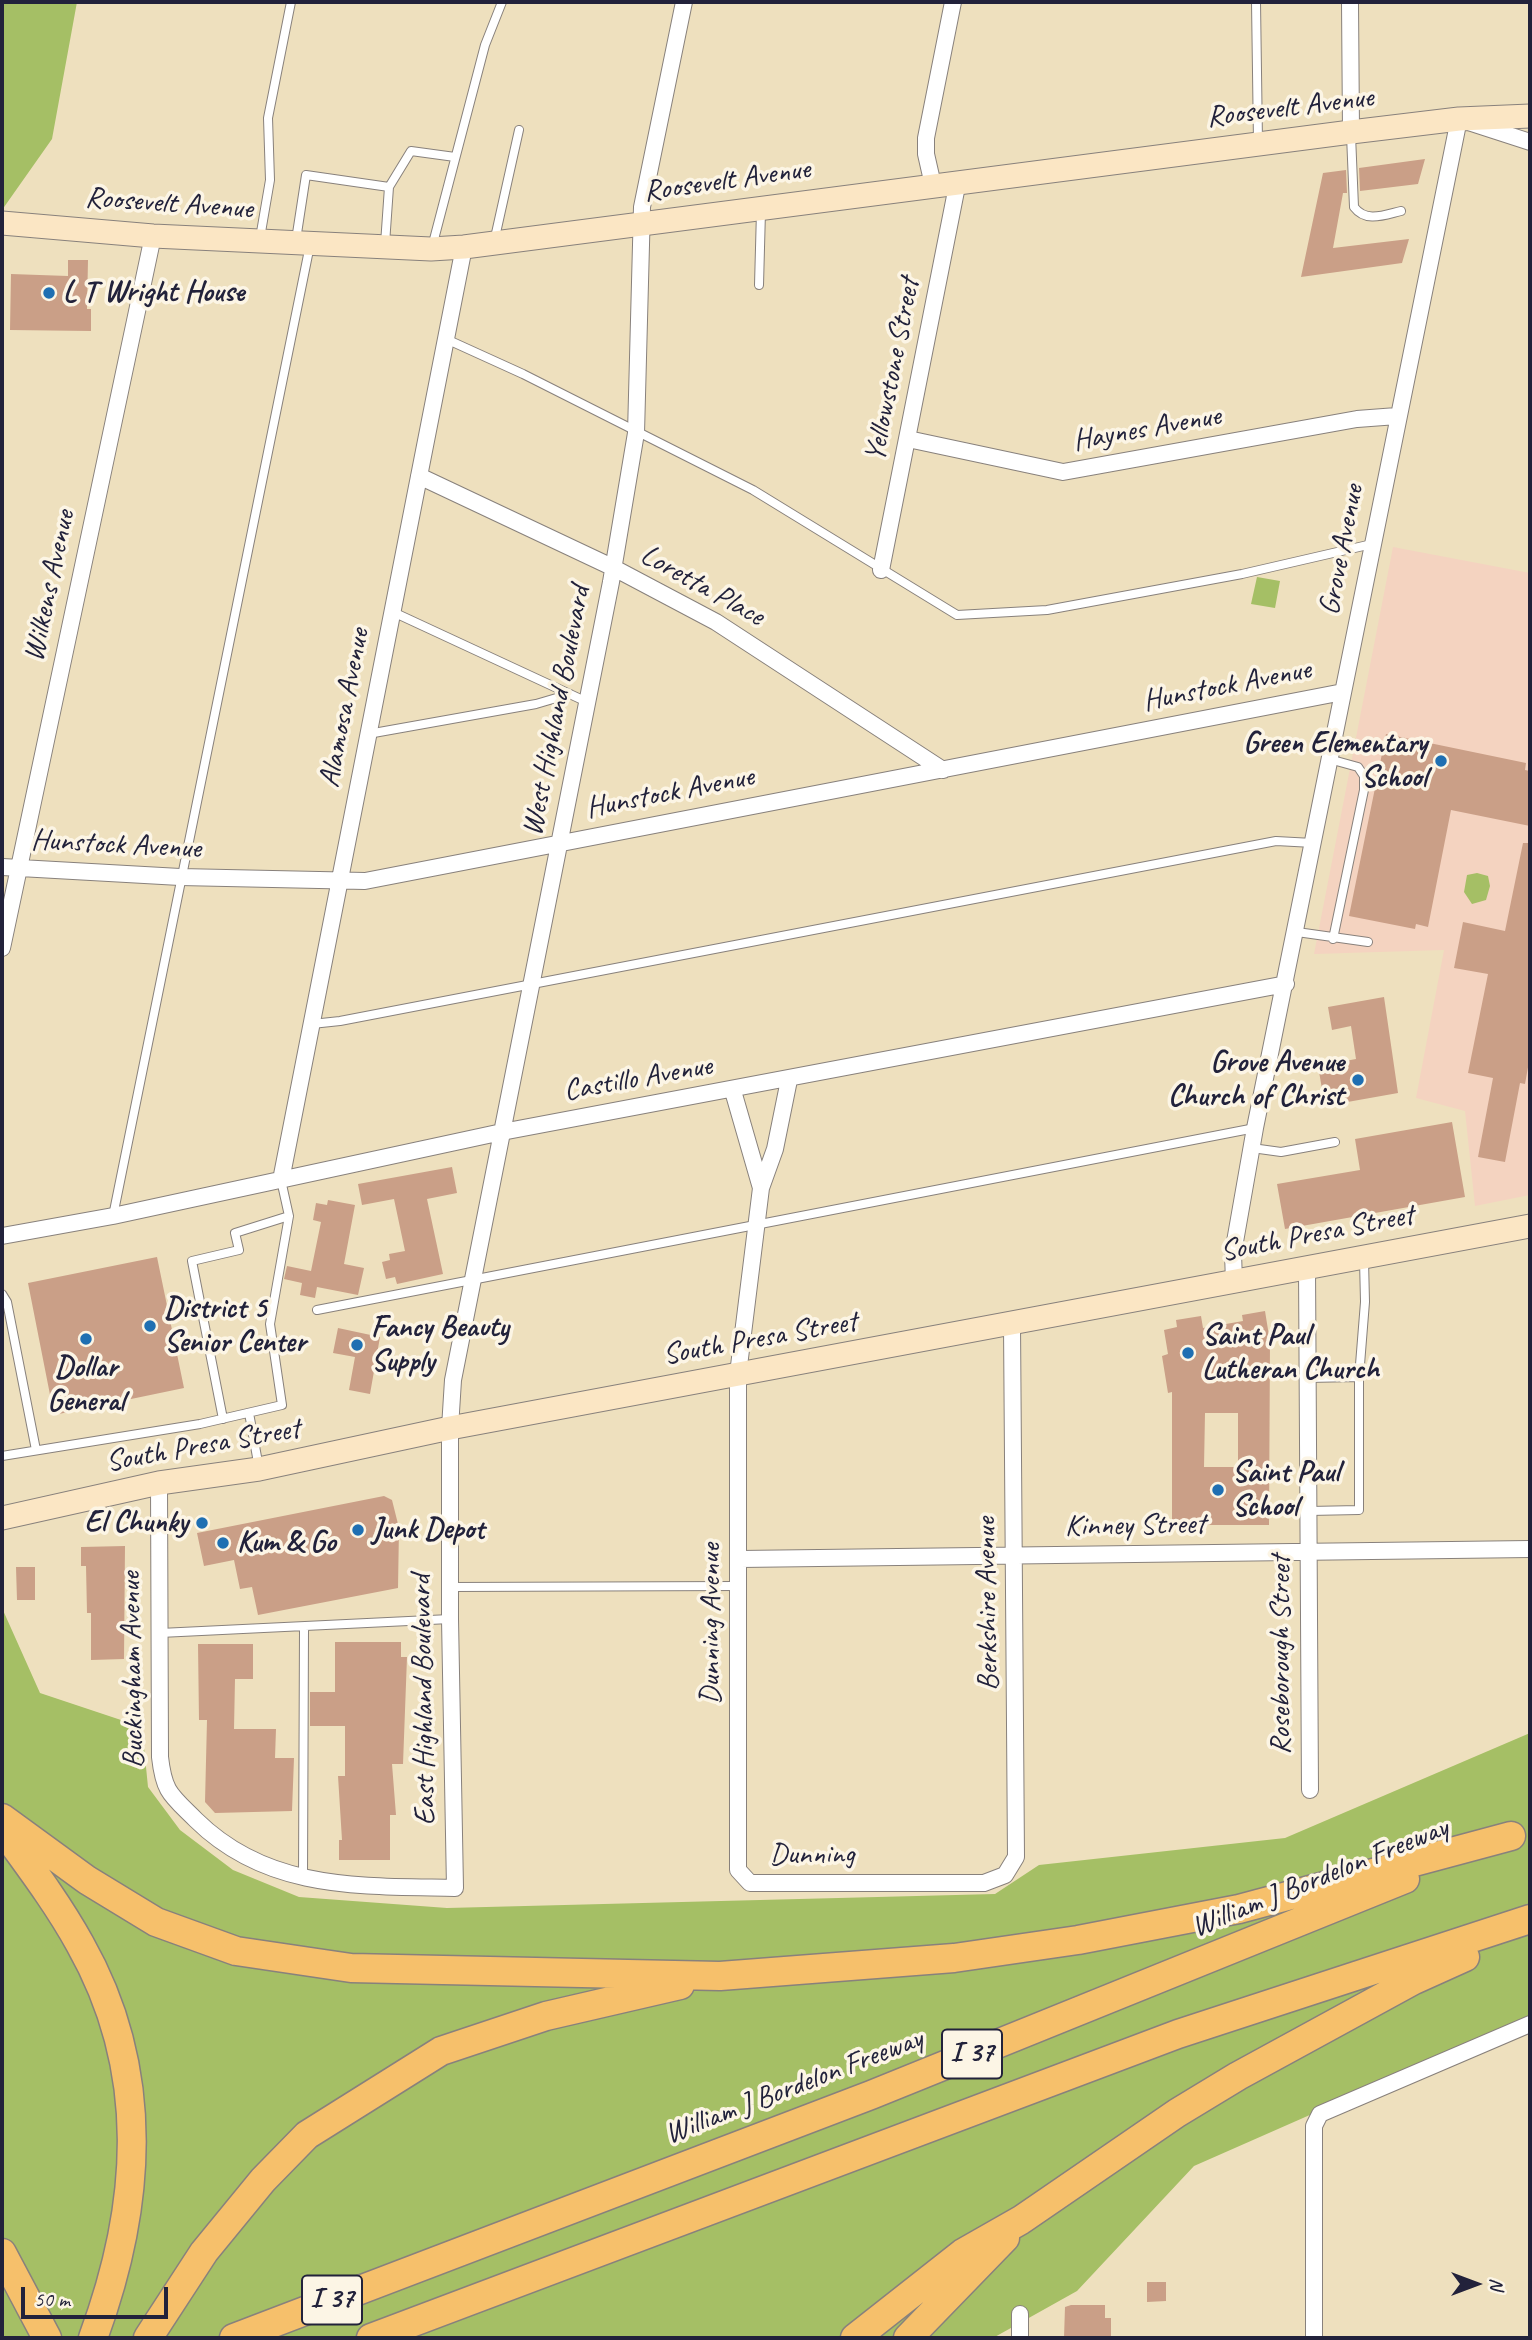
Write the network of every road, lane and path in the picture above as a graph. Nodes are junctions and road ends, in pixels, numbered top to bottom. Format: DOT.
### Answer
graph roads {
  1 [pos="291,2"];
  2 [pos="502,2"];
  3 [pos="684,2"];
  4 [pos="953,2"];
  5 [pos="1256,2"];
  6 [pos="1350,2"];
  7 [pos="1530,116"];
  8 [pos="1459,119"];
  9 [pos="519,130"];
  10 [pos="1351,132"];
  11 [pos="1530,142"];
  12 [pos="1258,144"];
  13 [pos="455,157"];
  14 [pos="958,181"];
  15 [pos="933,185"];
  16 [pos="389,187"];
  17 [pos="761,208"];
  18 [pos="1401,211"];
  19 [pos="2,223"];
  20 [pos="641,224"];
  21 [pos="153,236"];
  22 [pos="260,241"];
  23 [pos="303,243"];
  24 [pos="494,245"];
  25 [pos="385,247"];
  26 [pos="464,247"];
  27 [pos="431,249"];
  28 [pos="759,285"];
  29 [pos="446,339"];
  30 [pos="1397,416"];
  31 [pos="636,433"];
  32 [pos="908,439"];
  33 [pos="419,476"];
  34 [pos="1372,544"];
  35 [pos="614,568"];
  36 [pos="881,570"];
  37 [pos="392,612"];
  38 [pos="1343,692"];
  39 [pos="570,694"];
  40 [pos="587,702"];
  41 [pos="368,734"];
  42 [pos="1329,759"];
  43 [pos="943,770"];
  44 [pos="559,842"];
  45 [pos="1315,843"];
  46 [pos="2,867"];
  47 [pos="19,868"];
  48 [pos="180,877"];
  49 [pos="340,883"];
  50 [pos="1297,932"];
  51 [pos="1333,939"];
  52 [pos="1368,942"];
  53 [pos="2,948"];
  54 [pos="1286,984"];
  55 [pos="531,985"];
  56 [pos="312,1024"];
  57 [pos="789,1080"];
  58 [pos="733,1091"];
  59 [pos="1255,1128"];
  60 [pos="502,1132"];
  61 [pos="1335,1142"];
  62 [pos="1252,1148"];
  63 [pos="281,1180"];
  64 [pos="761,1188"];
  65 [pos="113,1216"];
  66 [pos="289,1216"];
  67 [pos="757,1225"];
  68 [pos="1530,1226"];
  69 [pos="2,1236"];
  70 [pos="1363,1257"];
  71 [pos="1307,1267"];
  72 [pos="475,1279"];
  73 [pos="1234,1282"];
  74 [pos="2,1294"];
  75 [pos="317,1310"];
  76 [pos="1012,1325"];
  77 [pos="738,1374"];
  78 [pos="1359,1377"];
  79 [pos="1307,1378"];
  80 [pos="249,1413"];
  81 [pos="223,1419"];
  82 [pos="450,1428"];
  83 [pos="36,1450"];
  84 [pos="2,1456"];
  85 [pos="259,1469"];
  86 [pos="159,1483"];
  87 [pos="1308,1511"];
  88 [pos="2,1518"];
  89 [pos="1530,1549"];
  90 [pos="1309,1552"];
  91 [pos="1015,1555"];
  92 [pos="740,1559"];
  93 [pos="740,1586"];
  94 [pos="450,1587"];
  95 [pos="450,1619"];
  96 [pos="303,1628"];
  97 [pos="159,1633"];
  98 [pos="1310,1790"];
  99 [pos="2,1818"];
  100 [pos="2,1827"];
  101 [pos="1521,1833"];
  102 [pos="740,1873"];
  103 [pos="1001,1877"];
  104 [pos="303,1878"];
  105 [pos="455,1888"];
  106 [pos="1530,1919"];
  107 [pos="1530,1928"];
  108 [pos="720,1976"];
  109 [pos="1530,2024"];
  110 [pos="1021,2220"];
  111 [pos="2,2253"];
  112 [pos="1020,2314"];
  113 [pos="47,2338"];
  114 [pos="93,2338"];
  115 [pos="148,2338"];
  116 [pos="234,2338"];
  117 [pos="370,2338"];
  118 [pos="855,2338"];
  119 [pos="908,2338"];
  120 [pos="1020,2338"];
  121 [pos="1314,2338"];
  1 -- 22 [label="lane"];
  2 -- 13 [label="lane"];
  3 -- 20 [label="street, West Highland Boulevard"];
  4 -- 15 [label="street"];
  5 -- 12 [label="lane"];
  6 -- 10 [label="street"];
  7 -- 8 [label="main road, Roosevelt Avenue"];
  8 -- 10 [label="main road, Roosevelt Avenue"];
  8 -- 11 [label="street, Roosevelt Avenue"];
  8 -- 30 [label="street, Grove Avenue"];
  9 -- 24 [label="lane"];
  10 -- 12 [label="main road, Roosevelt Avenue"];
  10 -- 18 [label="lane"];
  12 -- 14 [label="main road, Roosevelt Avenue"];
  13 -- 16 [label="lane"];
  13 -- 27 [label="lane"];
  14 -- 15 [label="main road, Roosevelt Avenue"];
  14 -- 32 [label="street, Yellowstone Street"];
  15 -- 17 [label="main road, Roosevelt Avenue"];
  16 -- 23 [label="lane"];
  16 -- 25 [label="lane"];
  17 -- 20 [label="main road, Roosevelt Avenue"];
  17 -- 28 [label="lane"];
  19 -- 21 [label="main road, Roosevelt Avenue"];
  20 -- 24 [label="main road, Roosevelt Avenue"];
  20 -- 31 [label="street, West Highland Boulevard"];
  21 -- 22 [label="main road, Roosevelt Avenue"];
  21 -- 47 [label="street, Wilkens Avenue"];
  22 -- 23 [label="main road, Roosevelt Avenue"];
  23 -- 25 [label="main road, Roosevelt Avenue"];
  23 -- 48 [label="lane"];
  24 -- 26 [label="main road, Roosevelt Avenue"];
  25 -- 27 [label="main road, Roosevelt Avenue"];
  26 -- 27 [label="main road, Roosevelt Avenue"];
  26 -- 29 [label="street, Alamosa Avenue"];
  29 -- 31 [label="lane"];
  29 -- 33 [label="street, Alamosa Avenue"];
  30 -- 32 [label="street, Haynes Avenue"];
  30 -- 34 [label="street, Grove Avenue"];
  31 -- 35 [label="street, West Highland Boulevard"];
  31 -- 36 [label="lane"];
  32 -- 36 [label="street, Yellowstone Street"];
  33 -- 35 [label="street, Loretta Place"];
  33 -- 37 [label="street, Alamosa Avenue"];
  34 -- 36 [label="lane"];
  34 -- 38 [label="street, Grove Avenue"];
  35 -- 40 [label="street, West Highland Boulevard"];
  35 -- 43 [label="street, Loretta Place"];
  37 -- 39 [label="lane"];
  37 -- 41 [label="street, Alamosa Avenue"];
  38 -- 42 [label="street, Grove Avenue"];
  38 -- 43 [label="street, Hunstock Avenue"];
  39 -- 40 [label="lane"];
  39 -- 41 [label="lane"];
  40 -- 44 [label="street, West Highland Boulevard"];
  41 -- 49 [label="street, Alamosa Avenue"];
  42 -- 45 [label="street, Grove Avenue"];
  42 -- 51 [label="lane"];
  43 -- 44 [label="street, Hunstock Avenue"];
  44 -- 49 [label="street, Hunstock Avenue"];
  44 -- 55 [label="street, West Highland Boulevard"];
  45 -- 50 [label="street, Grove Avenue"];
  45 -- 55 [label="lane"];
  46 -- 47 [label="street, Hunstock Avenue"];
  47 -- 48 [label="street, Hunstock Avenue"];
  47 -- 53 [label="street, Wilkens Avenue"];
  48 -- 49 [label="street, Hunstock Avenue"];
  48 -- 65 [label="lane"];
  49 -- 56 [label="street, Alamosa Avenue"];
  50 -- 51 [label="lane"];
  50 -- 54 [label="street, Grove Avenue"];
  51 -- 52 [label="lane"];
  54 -- 57 [label="street, Castillo Avenue"];
  54 -- 59 [label="street, Grove Avenue"];
  55 -- 56 [label="lane"];
  55 -- 60 [label="street, West Highland Boulevard"];
  56 -- 63 [label="street, Alamosa Avenue"];
  57 -- 58 [label="street, Castillo Avenue"];
  57 -- 64 [label="street"];
  58 -- 60 [label="street, Castillo Avenue"];
  58 -- 64 [label="street"];
  59 -- 62 [label="street, Grove Avenue"];
  59 -- 67 [label="lane"];
  60 -- 63 [label="street, Castillo Avenue"];
  60 -- 72 [label="street, West Highland Boulevard"];
  61 -- 62 [label="lane"];
  62 -- 73 [label="street, Grove Avenue"];
  63 -- 65 [label="street, Castillo Avenue"];
  63 -- 66 [label="lane"];
  64 -- 67 [label="street, Dunning Avenue"];
  65 -- 69 [label="street, Castillo Avenue"];
  66 -- 80 [label="lane"];
  66 -- 81 [label="lane"];
  67 -- 72 [label="lane"];
  67 -- 77 [label="street, Dunning Avenue"];
  68 -- 70 [label="main road, South Presa Street"];
  70 -- 71 [label="main road, South Presa Street"];
  70 -- 78 [label="lane"];
  71 -- 73 [label="main road, South Presa Street"];
  71 -- 79 [label="street, Roseborough Street"];
  72 -- 75 [label="lane"];
  72 -- 82 [label="street, West Highland Boulevard"];
  73 -- 76 [label="main road, South Presa Street"];
  74 -- 83 [label="lane"];
  76 -- 77 [label="main road, South Presa Street"];
  76 -- 91 [label="street, Berkshire Avenue"];
  77 -- 82 [label="main road, South Presa Street"];
  77 -- 92 [label="street, Dunning Avenue"];
  78 -- 79 [label="lane"];
  78 -- 87 [label="lane"];
  79 -- 87 [label="street, Roseborough Street"];
  80 -- 81 [label="lane"];
  80 -- 85 [label="lane"];
  81 -- 83 [label="lane"];
  82 -- 85 [label="main road, South Presa Street"];
  82 -- 94 [label="street, East Highland Boulevard"];
  83 -- 84 [label="lane"];
  85 -- 86 [label="main road, South Presa Street"];
  86 -- 88 [label="main road, South Presa Street"];
  86 -- 97 [label="street, Buckingham Avenue"];
  87 -- 90 [label="street, Roseborough Street"];
  89 -- 90 [label="street, Kinney Street"];
  90 -- 91 [label="street, Kinney Street"];
  90 -- 98 [label="street, Roseborough Street"];
  91 -- 92 [label="street, Kinney Street"];
  91 -- 103 [label="street, Berkshire Avenue"];
  92 -- 93 [label="street, Dunning Avenue"];
  93 -- 94 [label="lane"];
  93 -- 102 [label="street, Dunning Avenue"];
  94 -- 95 [label="street, East Highland Boulevard"];
  95 -- 96 [label="lane"];
  95 -- 105 [label="street, East Highland Boulevard"];
  96 -- 97 [label="lane"];
  96 -- 104 [label="lane"];
  97 -- 104 [label="street, Buckingham Avenue"];
  99 -- 108 [label="highway"];
  100 -- 114 [label="highway"];
  101 -- 108 [label="highway"];
  101 -- 116 [label="highway, William J Bordelon Freeway / I 37"];
  102 -- 103 [label="street, Dunning"];
  104 -- 105 [label="street, Buckingham Avenue"];
  106 -- 117 [label="highway, I 37"];
  107 -- 110 [label="highway"];
  108 -- 115 [label="highway"];
  109 -- 121 [label="street"];
  110 -- 118 [label="highway"];
  110 -- 119 [label="highway"];
  111 -- 113 [label="highway"];
  112 -- 120 [label="street"];
}
